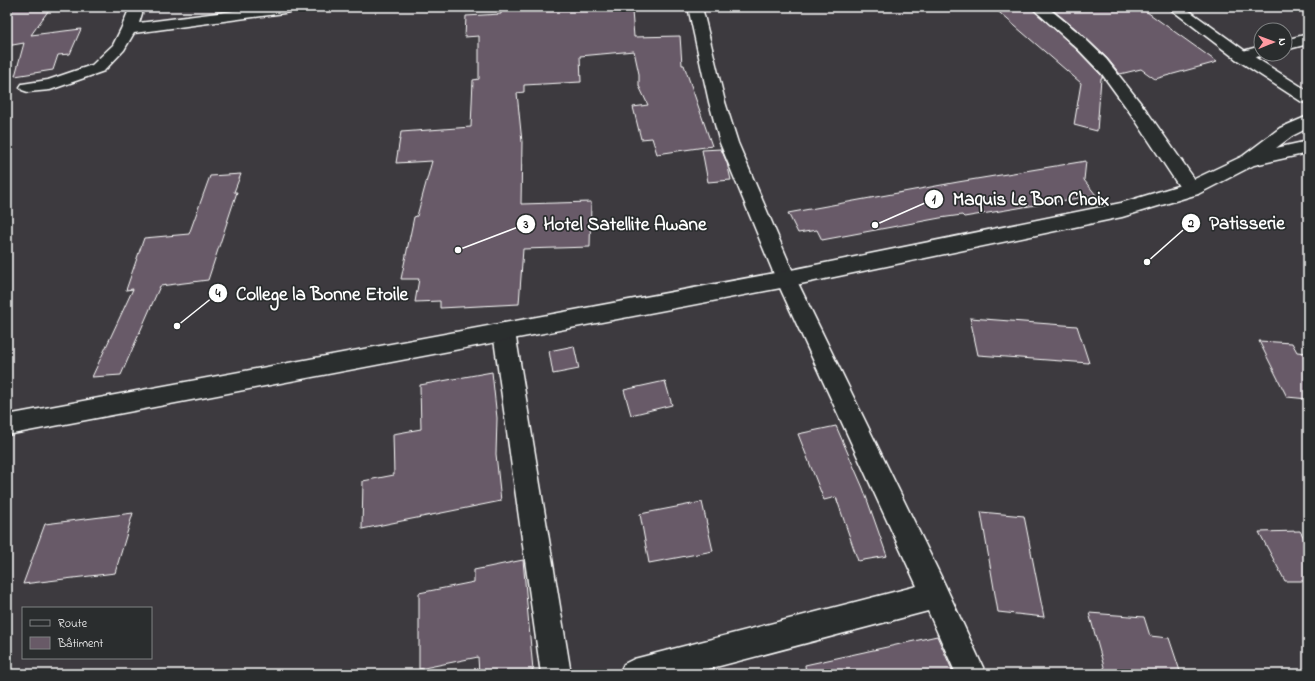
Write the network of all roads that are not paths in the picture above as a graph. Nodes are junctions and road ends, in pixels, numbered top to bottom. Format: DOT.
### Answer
graph roads {
  1 [pos="137,7"];
  2 [pos="695,7"];
  3 [pos="1038,7"];
  4 [pos="1175,7"];
  5 [pos="284,9"];
  6 [pos="129,29"];
  7 [pos="1308,39"];
  8 [pos="1293,43"];
  9 [pos="1253,53"];
  10 [pos="1242,56"];
  11 [pos="28,87"];
  12 [pos="1308,98"];
  13 [pos="1308,121"];
  14 [pos="1308,147"];
  15 [pos="1249,160"];
  16 [pos="1191,189"];
  17 [pos="786,279"];
  18 [pos="504,332"];
  19 [pos="7,425"];
  20 [pos="935,595"];
  21 [pos="556,674"];
  22 [pos="634,674"];
  23 [pos="971,674"];
  1 -- 6 [label="street"];
  2 -- 17 [label="street"];
  3 -- 16 [label="street"];
  4 -- 10 [label="street"];
  5 -- 6 [label="street"];
  6 -- 11 [label="street"];
  7 -- 8 [label="street"];
  9 -- 10 [label="street"];
  10 -- 12 [label="street"];
  13 -- 15 [label="street"];
  14 -- 15 [label="street"];
  15 -- 16 [label="street"];
  16 -- 17 [label="street"];
  17 -- 18 [label="street"];
  17 -- 20 [label="street"];
  18 -- 19 [label="street"];
  18 -- 21 [label="street"];
  20 -- 22 [label="street"];
  20 -- 23 [label="street"];
}
